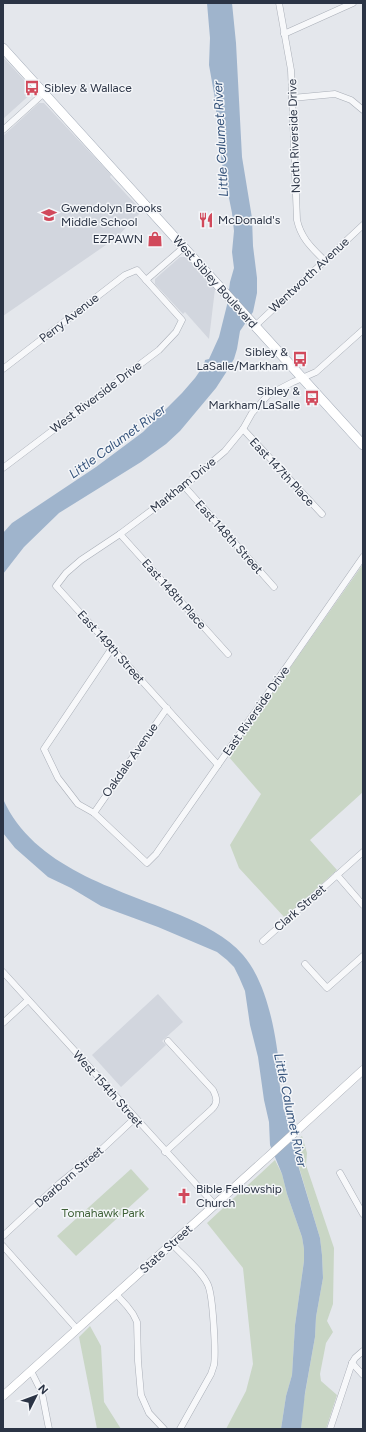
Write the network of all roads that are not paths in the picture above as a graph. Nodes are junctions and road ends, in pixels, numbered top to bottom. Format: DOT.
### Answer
graph roads {
  1 [pos="279,3"];
  2 [pos="353,3"];
  3 [pos="284,34"];
  4 [pos="3,48"];
  5 [pos="44,93"];
  6 [pos="292,98"];
  7 [pos="363,110"];
  8 [pos="3,130"];
  9 [pos="363,225"];
  10 [pos="183,248"];
  11 [pos="324,260"];
  12 [pos="146,280"];
  13 [pos="254,325"];
  14 [pos="363,330"];
  15 [pos="3,369"];
  16 [pos="303,378"];
  17 [pos="243,429"];
  18 [pos="361,440"];
  19 [pos="3,468"];
  20 [pos="184,486"];
  21 [pos="322,514"];
  22 [pos="120,534"];
  23 [pos="363,557"];
  24 [pos="56,586"];
  25 [pos="274,587"];
  26 [pos="112,648"];
  27 [pos="228,654"];
  28 [pos="167,708"];
  29 [pos="218,765"];
  30 [pos="94,812"];
  31 [pos="363,852"];
  32 [pos="337,875"];
  33 [pos="363,905"];
  34 [pos="263,941"];
  35 [pos="363,956"];
  36 [pos="305,964"];
  37 [pos="3,972"];
  38 [pos="28,1000"];
  39 [pos="3,1023"];
  40 [pos="168,1042"];
  41 [pos="363,1070"];
  42 [pos="135,1118"];
  43 [pos="166,1152"];
  44 [pos="340,1173"];
  45 [pos="215,1205"];
  46 [pos="361,1205"];
  47 [pos="363,1214"];
  48 [pos="3,1236"];
  49 [pos="172,1244"];
  50 [pos="3,1246"];
  51 [pos="116,1294"];
  52 [pos="77,1329"];
  53 [pos="363,1351"];
  54 [pos="352,1363"];
  55 [pos="31,1371"];
  56 [pos="363,1375"];
  57 [pos="3,1396"];
  58 [pos="49,1429"];
  59 [pos="164,1429"];
  60 [pos="180,1429"];
  61 [pos="330,1429"];
  1 -- 3 [label="street, North Riverside Drive"];
  2 -- 3 [label="street"];
  3 -- 6 [label="street, North Riverside Drive"];
  4 -- 5 [label="main road, West Sibley Boulevard"];
  5 -- 8 [label="street"];
  5 -- 10 [label="main road, West Sibley Boulevard"];
  6 -- 7 [label="street"];
  6 -- 11 [label="street, North Riverside Drive"];
  9 -- 11 [label="street, Wentworth Avenue"];
  10 -- 12 [label="street"];
  10 -- 13 [label="main road, West Sibley Boulevard"];
  11 -- 13 [label="street, Wentworth Avenue"];
  12 -- 15 [label="street, Perry Avenue"];
  12 -- 19 [label="street, West Riverside Drive"];
  13 -- 16 [label="main road, West Sibley Boulevard"];
  14 -- 16 [label="street, Markham Drive"];
  16 -- 17 [label="street, Markham Drive"];
  16 -- 18 [label="main road, West Sibley Boulevard"];
  17 -- 20 [label="street, Markham Drive"];
  17 -- 21 [label="street, East 147th Place"];
  20 -- 22 [label="street, Markham Drive"];
  20 -- 25 [label="street, East 148th Street"];
  22 -- 24 [label="street, Markham Drive"];
  22 -- 27 [label="street, East 148th Place"];
  23 -- 29 [label="street, East Riverside Drive"];
  24 -- 26 [label="street, East 149th Street"];
  26 -- 28 [label="street, East 149th Street"];
  26 -- 30 [label="street"];
  28 -- 29 [label="street, East 149th Street"];
  28 -- 30 [label="street, Oakdale Avenue"];
  29 -- 30 [label="street, East Riverside Drive"];
  31 -- 32 [label="street, Clark Street"];
  32 -- 33 [label="street"];
  32 -- 34 [label="street, Clark Street"];
  35 -- 36 [label="street"];
  37 -- 38 [label="street, West 154th Street"];
  38 -- 39 [label="street"];
  38 -- 42 [label="street, West 154th Street"];
  40 -- 43 [label="street"];
  41 -- 45 [label="main road, State Street"];
  42 -- 43 [label="street, West 154th Street"];
  42 -- 48 [label="street, Dearborn Street"];
  43 -- 45 [label="street, West 154th Street"];
  44 -- 46 [label="street"];
  45 -- 49 [label="main road, State Street"];
  46 -- 47 [label="street"];
  49 -- 51 [label="main road, State Street"];
  49 -- 60 [label="street"];
  50 -- 52 [label="street"];
  51 -- 52 [label="main road, State Street"];
  51 -- 59 [label="street"];
  52 -- 55 [label="main road, State Street"];
  53 -- 54 [label="street"];
  54 -- 56 [label="street"];
  54 -- 61 [label="street"];
  55 -- 57 [label="main road, State Street"];
  55 -- 58 [label="street"];
}
